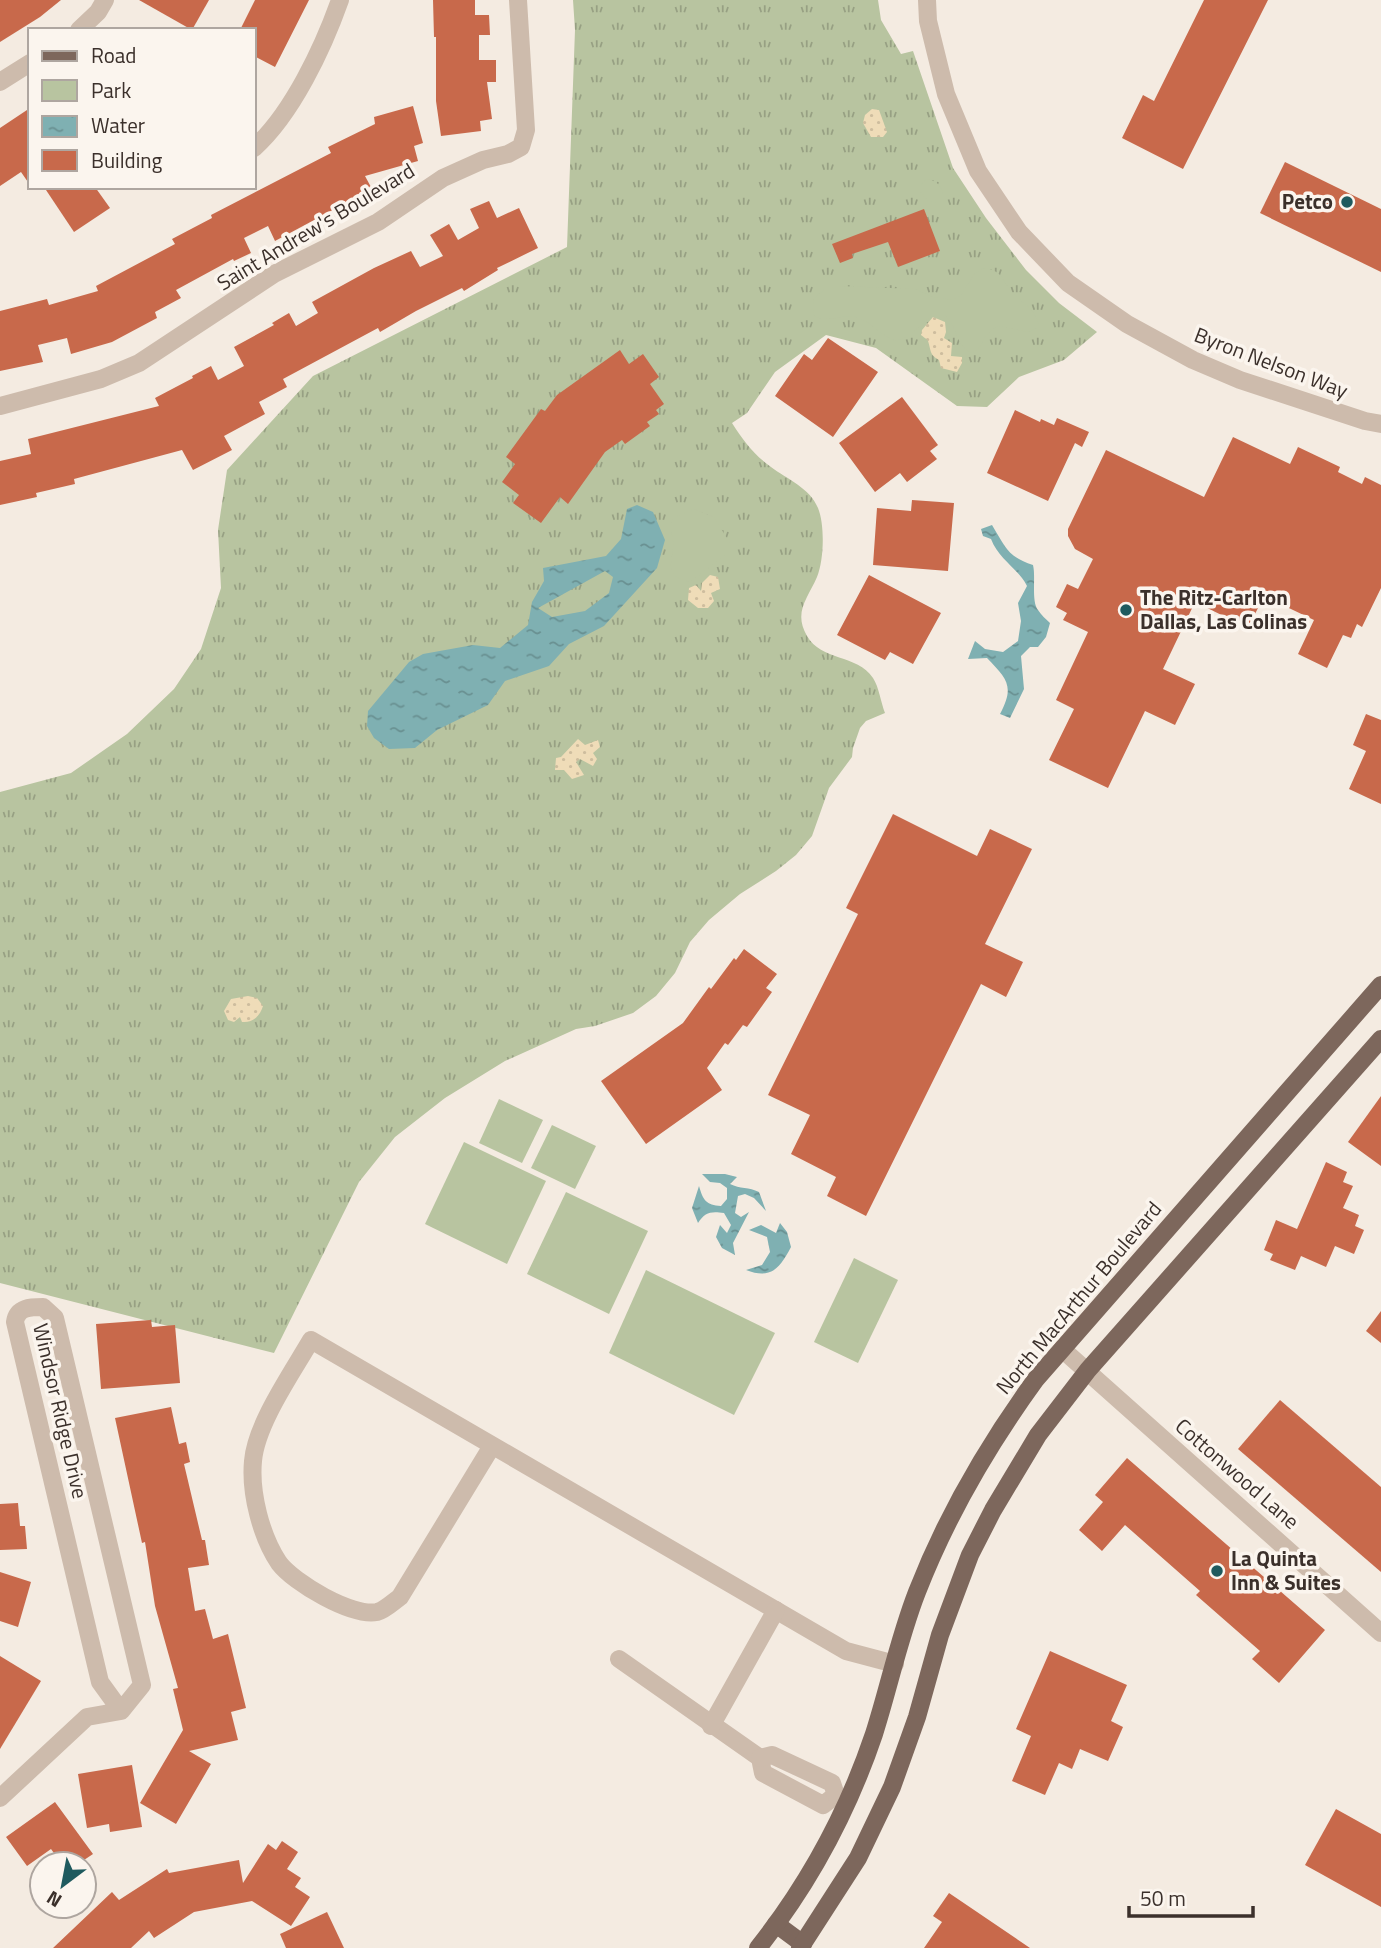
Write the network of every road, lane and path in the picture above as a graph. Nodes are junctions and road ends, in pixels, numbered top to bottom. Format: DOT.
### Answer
graph roads {
  1 [pos="105,0"];
  2 [pos="340,0"];
  3 [pos="518,0"];
  4 [pos="927,0"];
  5 [pos="81,28"];
  6 [pos="28,64"];
  7 [pos="0,82"];
  8 [pos="256,146"];
  9 [pos="0,406"];
  10 [pos="1381,424"];
  11 [pos="1381,985"];
  12 [pos="1381,1039"];
  13 [pos="1062,1349"];
  14 [pos="1088,1370"];
  15 [pos="492,1446"];
  16 [pos="776,1610"];
  17 [pos="1381,1633"];
  18 [pos="619,1659"];
  19 [pos="895,1664"];
  20 [pos="121,1711"];
  21 [pos="711,1726"];
  22 [pos="0,1798"];
  23 [pos="842,1798"];
  24 [pos="776,1924"];
  25 [pos="802,1946"];
  26 [pos="758,1948"];
  1 -- 5 [label="street"];
  2 -- 8 [label="street"];
  3 -- 9 [label="street, Saint Andrew's Boulevard"];
  4 -- 10 [label="street, Byron Nelson Way"];
  6 -- 7 [label="street"];
  11 -- 13 [label="main road, North MacArthur Boulevard"];
  12 -- 14 [label="main road"];
  13 -- 14 [label="street, Cottonwood Lane"];
  13 -- 19 [label="main road, North MacArthur Boulevard"];
  14 -- 17 [label="street, Cottonwood Lane"];
  14 -- 25 [label="main road"];
  15 -- 15 [label="street"];
  15 -- 16 [label="street"];
  16 -- 19 [label="street"];
  16 -- 21 [label="street"];
  18 -- 21 [label="street"];
  19 -- 23 [label="main road, North MacArthur Boulevard"];
  20 -- 20 [label="street, Windsor Ridge Drive"];
  20 -- 22 [label="street"];
  21 -- 23 [label="street"];
  23 -- 24 [label="main road, North MacArthur Boulevard"];
  24 -- 25 [label="main road"];
  24 -- 26 [label="main road, North MacArthur Boulevard"];
}
